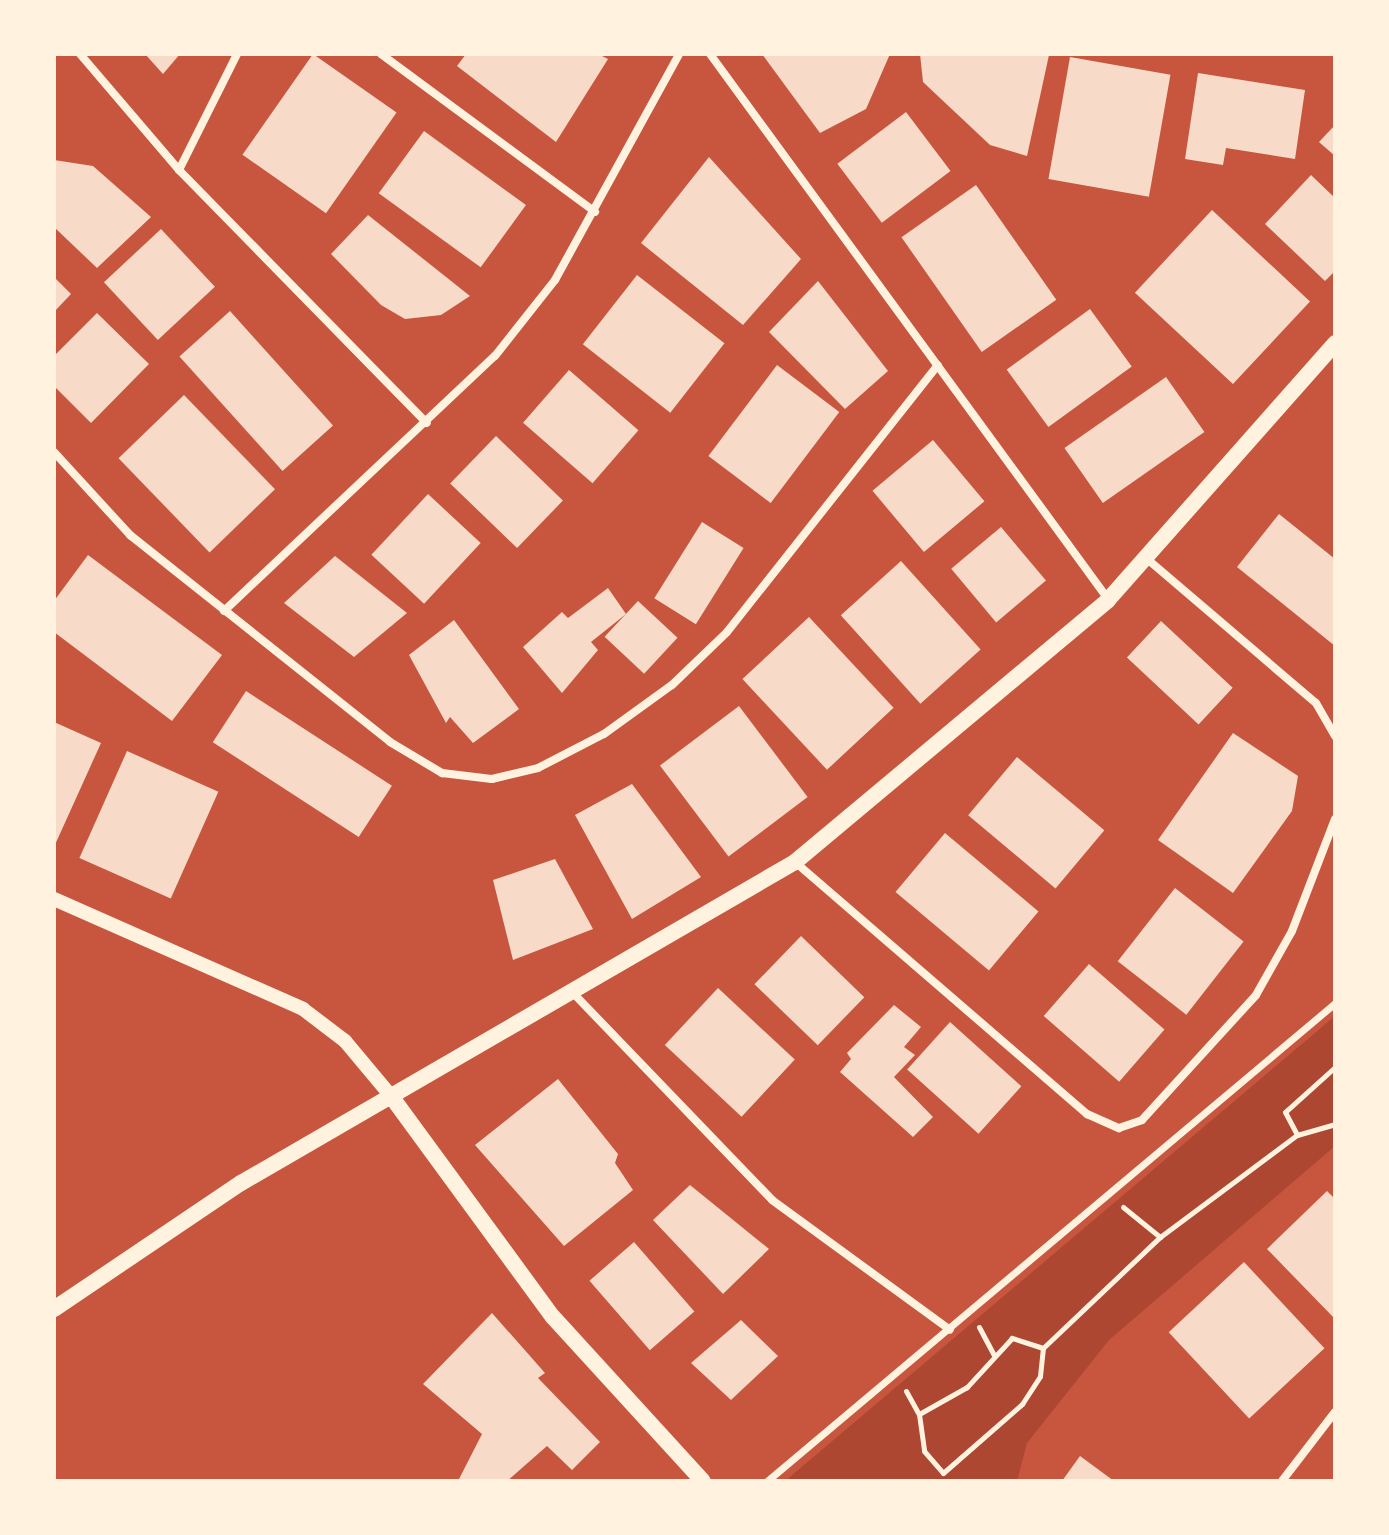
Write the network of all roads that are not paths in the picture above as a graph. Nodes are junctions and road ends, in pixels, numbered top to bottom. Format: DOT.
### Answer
graph roads {
  1 [pos="80,54"];
  2 [pos="237,54"];
  3 [pos="381,54"];
  4 [pos="679,54"];
  5 [pos="710,54"];
  6 [pos="179,170"];
  7 [pos="595,212"];
  8 [pos="1335,343"];
  9 [pos="938,365"];
  10 [pos="427,423"];
  11 [pos="54,452"];
  12 [pos="1146,558"];
  13 [pos="1108,600"];
  14 [pos="224,611"];
  15 [pos="1335,736"];
  16 [pos="1335,819"];
  17 [pos="795,862"];
  18 [pos="54,899"];
  19 [pos="574,994"];
  20 [pos="1335,1003"];
  21 [pos="391,1096"];
  22 [pos="54,1309"];
  23 [pos="950,1330"];
  24 [pos="1335,1412"];
  25 [pos="703,1481"];
  26 [pos="767,1481"];
  27 [pos="1282,1481"];
  1 -- 6 [label="street"];
  2 -- 6 [label="street"];
  3 -- 7 [label="street"];
  4 -- 7 [label="street"];
  5 -- 9 [label="street"];
  6 -- 10 [label="street"];
  7 -- 10 [label="street"];
  8 -- 12 [label="main road"];
  9 -- 13 [label="street"];
  9 -- 14 [label="street"];
  10 -- 14 [label="street"];
  11 -- 14 [label="street"];
  12 -- 13 [label="main road"];
  12 -- 15 [label="street"];
  13 -- 17 [label="main road"];
  16 -- 17 [label="street"];
  17 -- 19 [label="main road"];
  18 -- 21 [label="street"];
  19 -- 21 [label="main road"];
  19 -- 23 [label="street"];
  20 -- 23 [label="street"];
  21 -- 22 [label="main road"];
  21 -- 25 [label="main road"];
  23 -- 26 [label="street"];
  24 -- 27 [label="street"];
}
